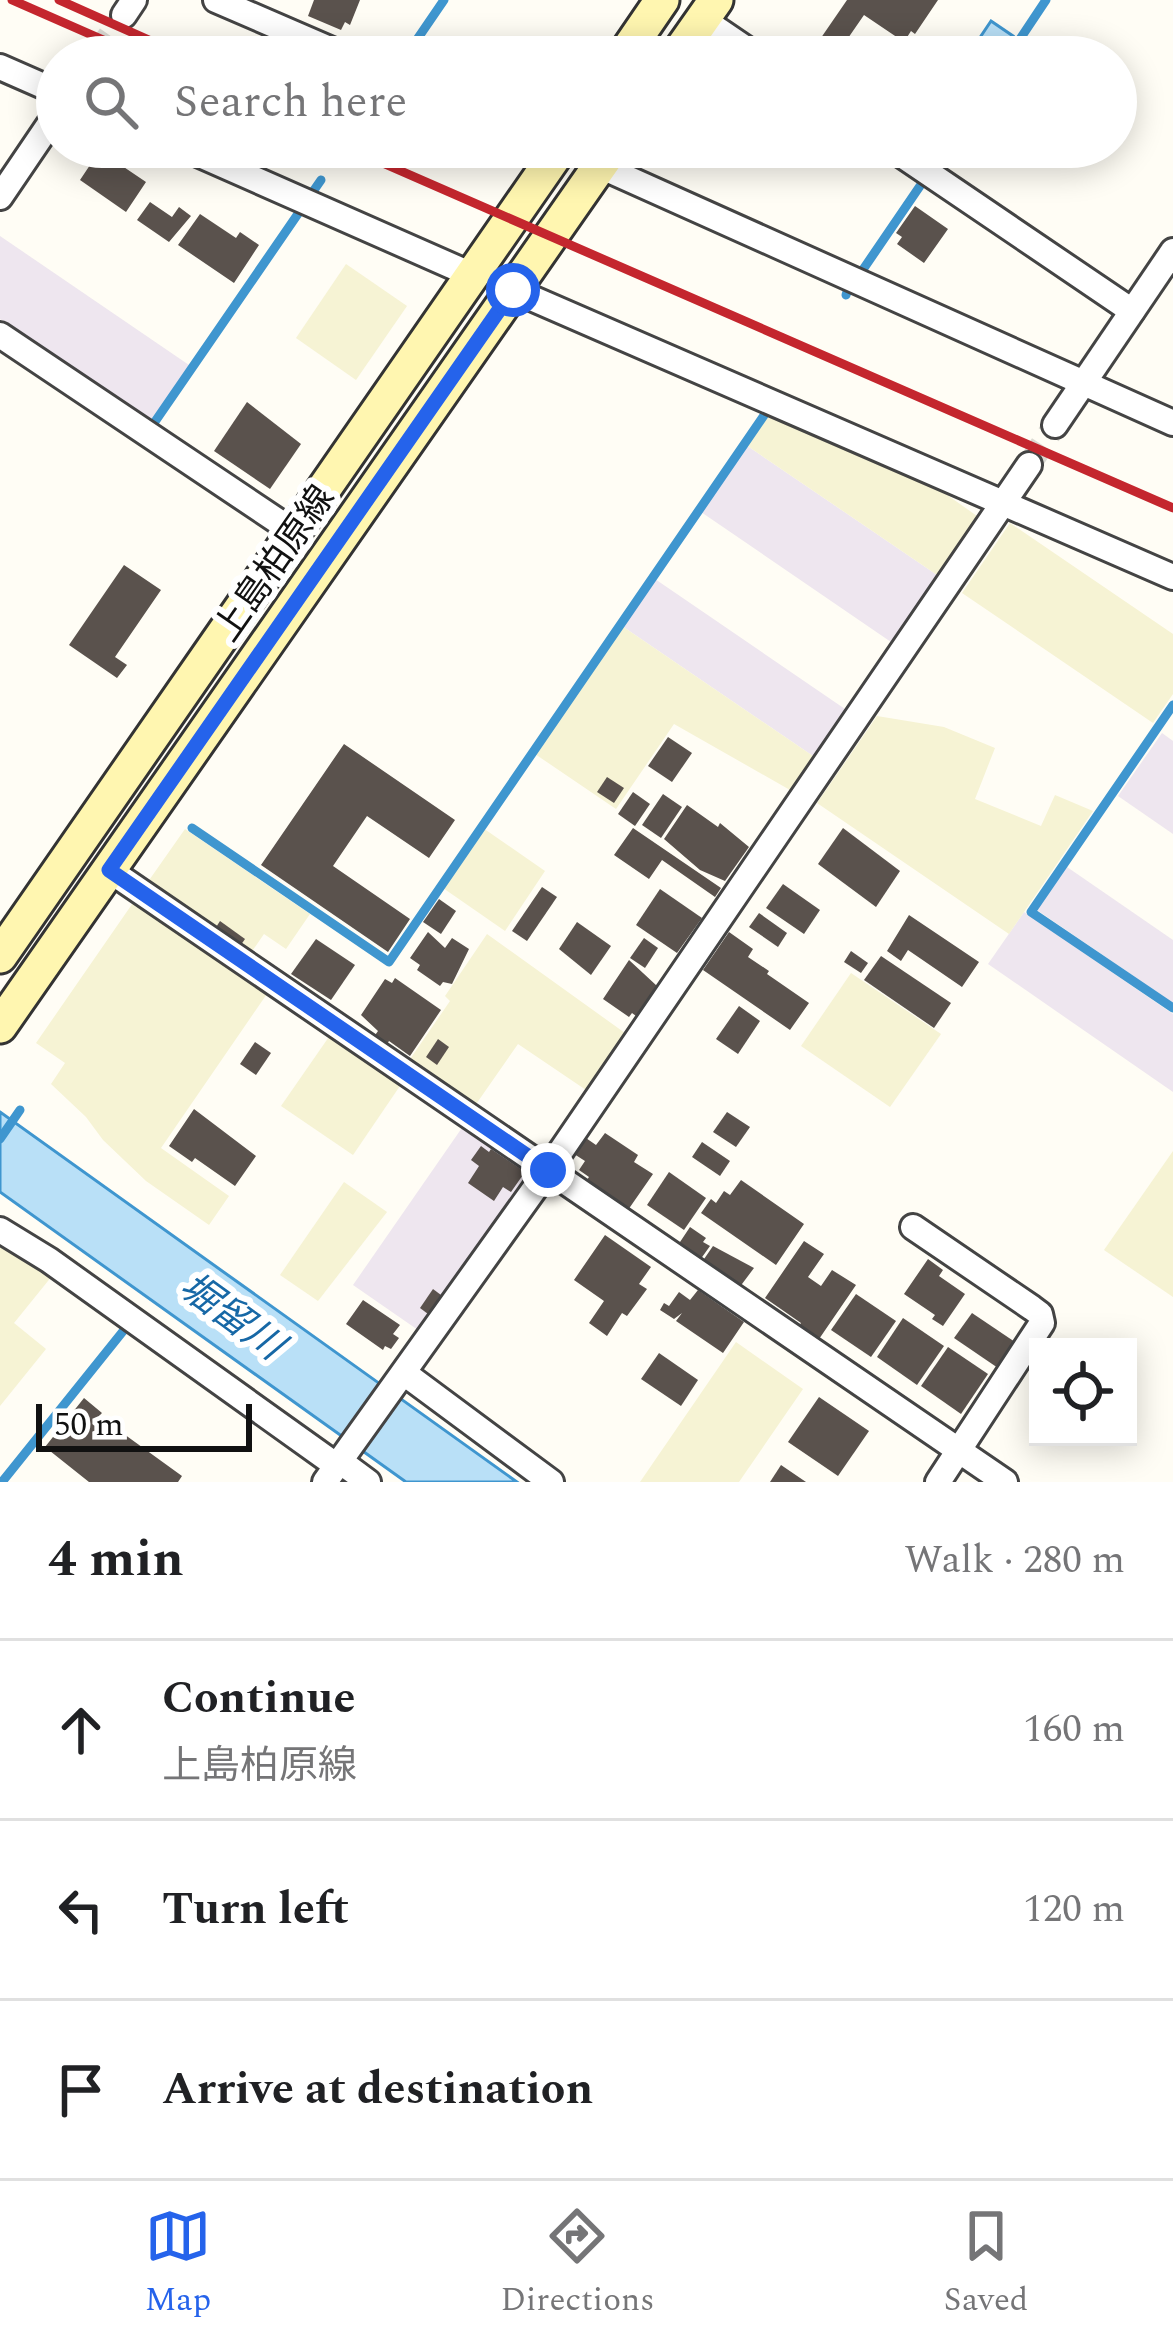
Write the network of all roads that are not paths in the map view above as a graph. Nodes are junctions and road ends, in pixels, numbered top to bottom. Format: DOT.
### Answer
graph roads {
  1 [pos="216,0"];
  2 [pos="662,0"];
  3 [pos="709,10"];
  4 [pos="299,36"];
  5 [pos="637,36"];
  6 [pos="691,36"];
  7 [pos="736,36"];
  8 [pos="0,67"];
  9 [pos="36,83"];
  10 [pos="36,144"];
  11 [pos="230,168"];
  12 [pos="545,168"];
  13 [pos="598,168"];
  14 [pos="629,168"];
  15 [pos="921,168"];
  16 [pos="0,197"];
  17 [pos="1173,251"];
  18 [pos="472,275"];
  19 [pos="513,290"];
  20 [pos="1132,311"];
  21 [pos="0,335"];
  22 [pos="1082,384"];
  23 [pos="1173,423"];
  24 [pos="1055,425"];
  25 [pos="1029,465"];
  26 [pos="1003,505"];
  27 [pos="294,532"];
  28 [pos="1173,577"];
  29 [pos="109,870"];
  30 [pos="0,956"];
  31 [pos="0,1025"];
  32 [pos="548,1170"];
  33 [pos="913,1227"];
  34 [pos="0,1230"];
  35 [pos="402,1376"];
  36 [pos="959,1451"];
  37 [pos="337,1466"];
  38 [pos="368,1482"];
  39 [pos="551,1482"];
  40 [pos="938,1482"];
  41 [pos="1005,1482"];
  1 -- 4 [label="street"];
  2 -- 5 [label="street"];
  3 -- 6 [label="street"];
  3 -- 7 [label="street"];
  8 -- 9 [label="street"];
  10 -- 16 [label="street"];
  11 -- 18 [label="street"];
  12 -- 18 [label="street, 上島柏原線"];
  13 -- 19 [label="street, 上島柏原線"];
  14 -- 22 [label="street"];
  15 -- 20 [label="street"];
  17 -- 20 [label="street"];
  18 -- 27 [label="street, 上島柏原線"];
  19 -- 26 [label="street"];
  19 -- 29 [label="street, 上島柏原線"];
  20 -- 22 [label="street"];
  21 -- 27 [label="street"];
  22 -- 23 [label="street"];
  22 -- 24 [label="street"];
  25 -- 26 [label="street"];
  26 -- 28 [label="street"];
  26 -- 32 [label="street"];
  27 -- 30 [label="street, 上島柏原線"];
  29 -- 31 [label="street, 上島柏原線"];
  29 -- 32 [label="street"];
  32 -- 35 [label="street"];
  32 -- 36 [label="street"];
  33 -- 36 [label="street"];
  34 -- 37 [label="street"];
  35 -- 37 [label="street"];
  35 -- 39 [label="street"];
  36 -- 40 [label="street"];
  36 -- 41 [label="street"];
  37 -- 38 [label="street"];
}
